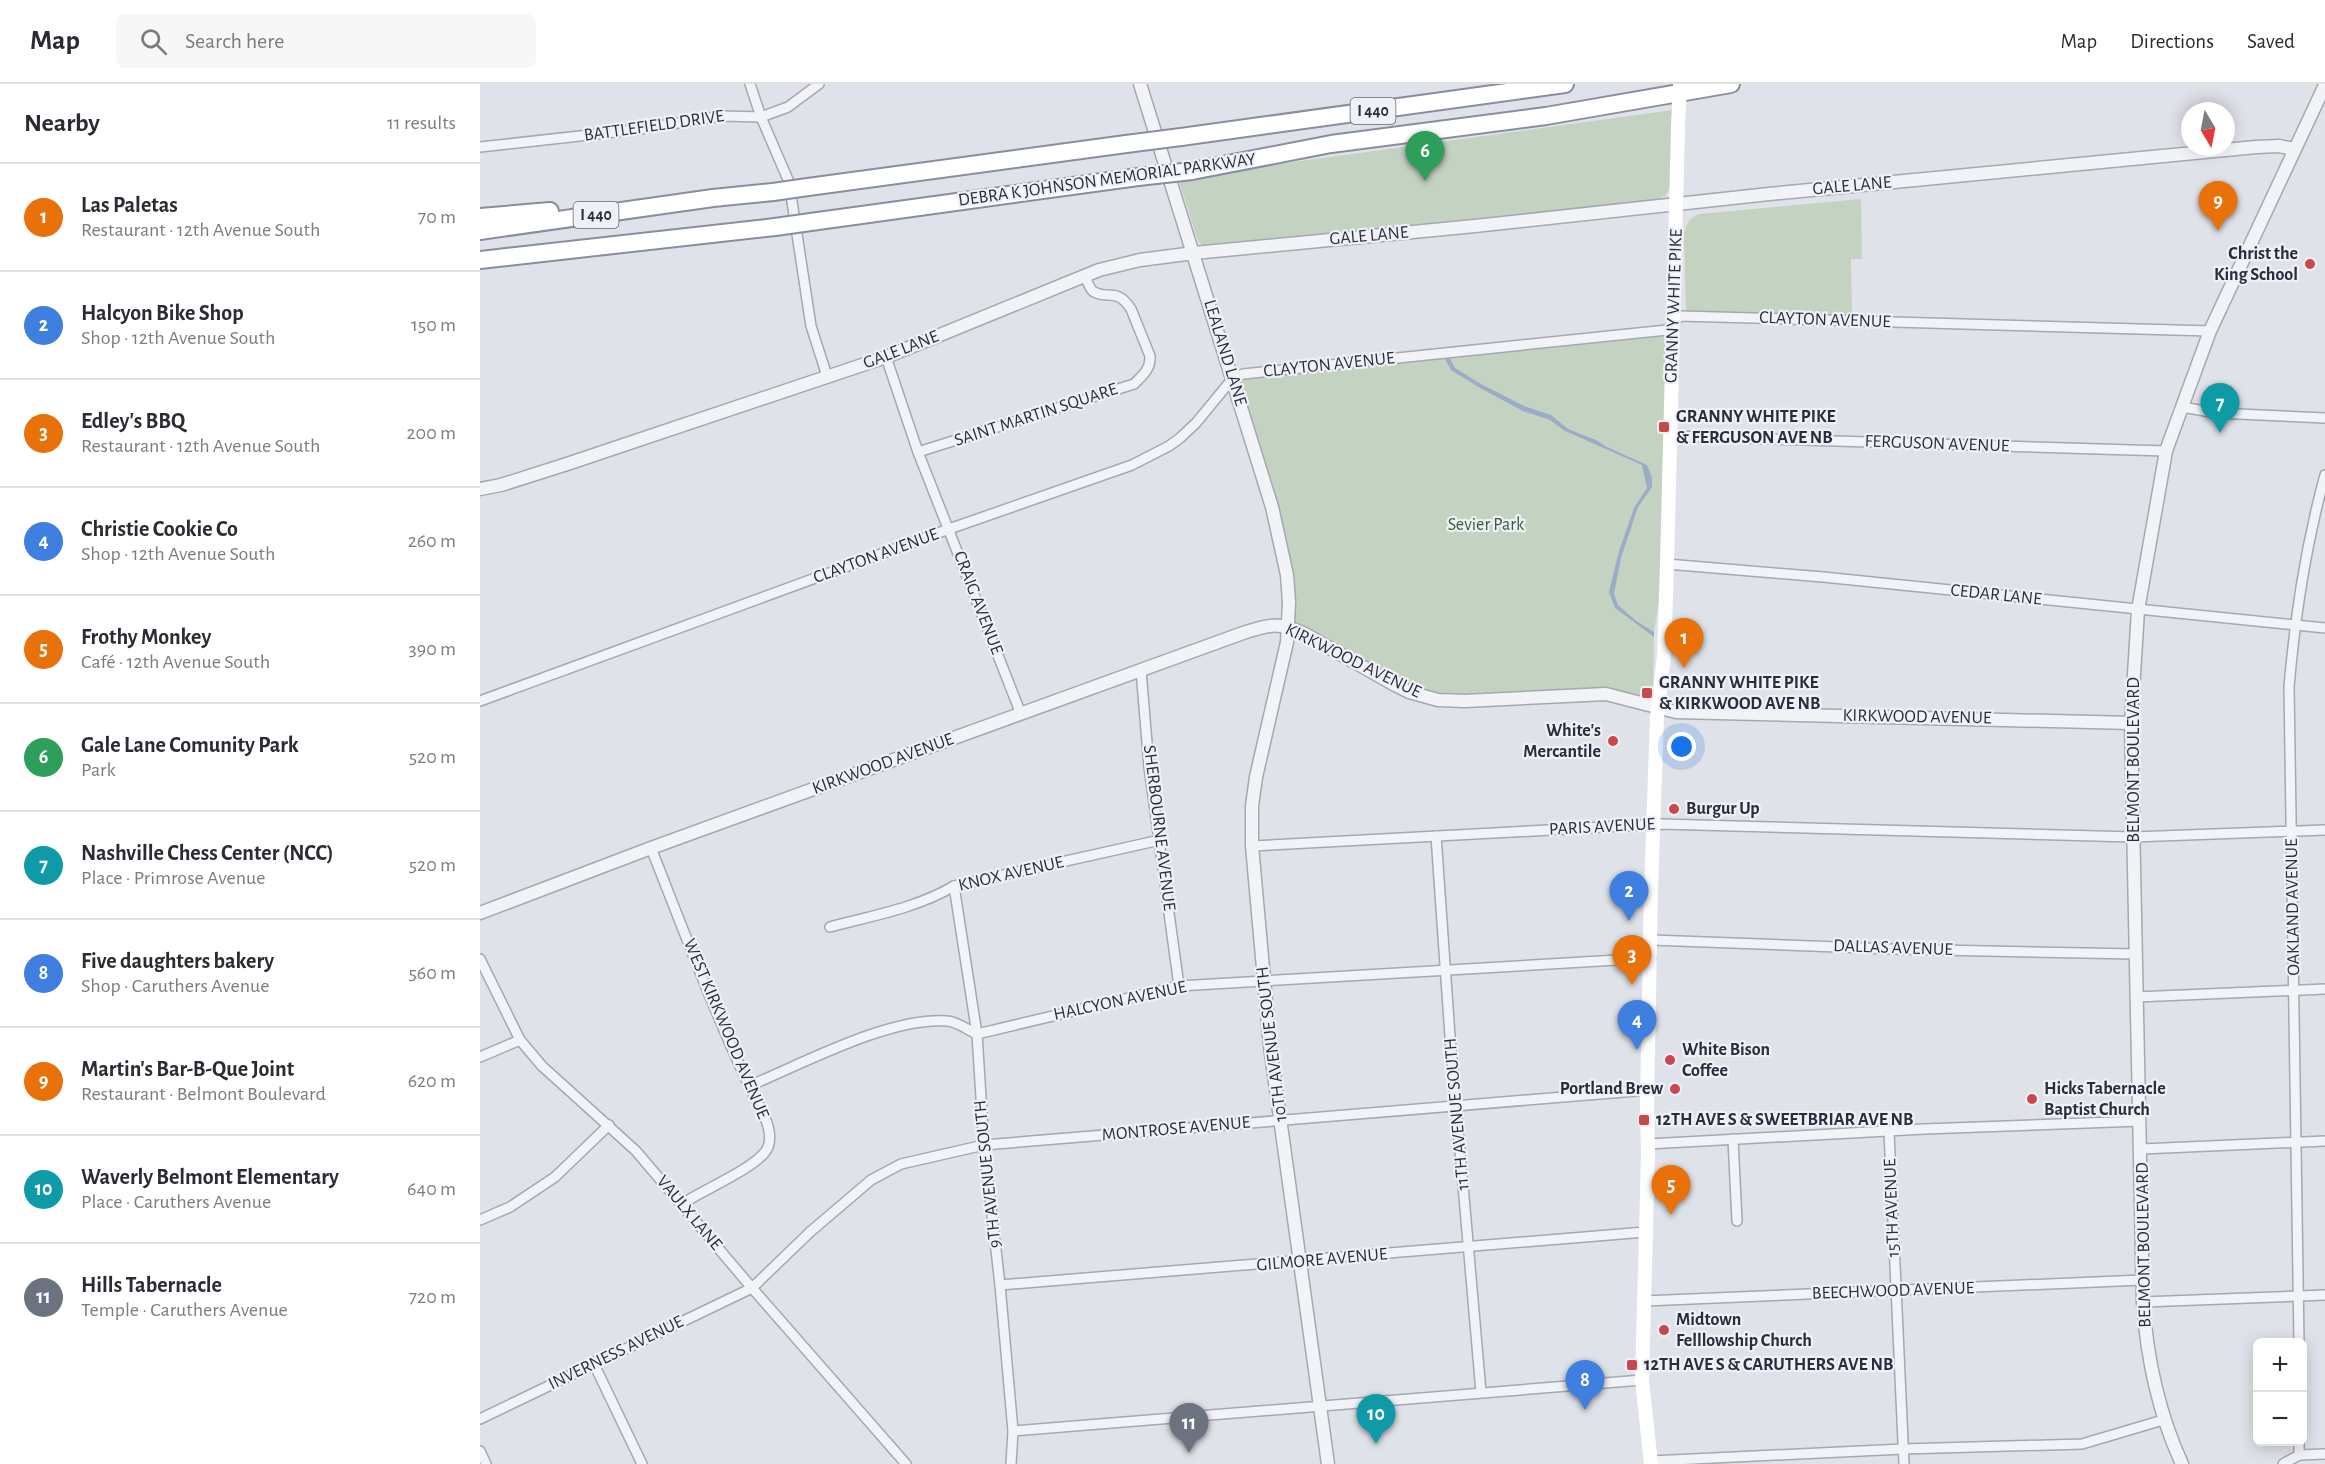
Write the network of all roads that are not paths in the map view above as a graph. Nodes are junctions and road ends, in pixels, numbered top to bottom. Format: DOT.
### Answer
graph roads {
  1 [pos="750,84"];
  2 [pos="819,84"];
  3 [pos="1140,84"];
  4 [pos="1565,84"];
  5 [pos="1680,84"];
  6 [pos="1731,84"];
  7 [pos="2325,85"];
  8 [pos="761,117"];
  9 [pos="480,147"];
  10 [pos="2294,149"];
  11 [pos="712,198"];
  12 [pos="1677,204"];
  13 [pos="480,216"];
  14 [pos="480,231"];
  15 [pos="609,245"];
  16 [pos="1194,253"];
  17 [pos="480,260"];
  18 [pos="480,271"];
  19 [pos="1085,275"];
  20 [pos="1673,324"];
  21 [pos="2210,331"];
  22 [pos="886,357"];
  23 [pos="827,376"];
  24 [pos="1233,378"];
  25 [pos="2182,407"];
  26 [pos="2325,418"];
  27 [pos="1671,436"];
  28 [pos="2166,451"];
  29 [pos="918,452"];
  30 [pos="2324,480"];
  31 [pos="480,489"];
  32 [pos="949,529"];
  33 [pos="1667,564"];
  34 [pos="2138,610"];
  35 [pos="2294,625"];
  36 [pos="1287,626"];
  37 [pos="2325,628"];
  38 [pos="1141,670"];
  39 [pos="480,701"];
  40 [pos="1658,708"];
  41 [pos="1021,714"];
  42 [pos="2131,723"];
  43 [pos="1654,825"];
  44 [pos="2325,830"];
  45 [pos="2292,831"];
  46 [pos="1436,836"];
  47 [pos="2133,837"];
  48 [pos="1160,840"];
  49 [pos="1252,846"];
  50 [pos="651,848"];
  51 [pos="954,886"];
  52 [pos="480,913"];
  53 [pos="830,927"];
  54 [pos="1651,940"];
  55 [pos="2135,954"];
  56 [pos="1651,958"];
  57 [pos="480,959"];
  58 [pos="1446,969"];
  59 [pos="1265,980"];
  60 [pos="1179,986"];
  61 [pos="2325,989"];
  62 [pos="2294,990"];
  63 [pos="2136,997"];
  64 [pos="976,1034"];
  65 [pos="520,1040"];
  66 [pos="480,1057"];
  67 [pos="749,1086"];
  68 [pos="1648,1090"];
  69 [pos="1457,1105"];
  70 [pos="1281,1121"];
  71 [pos="2140,1121"];
  72 [pos="609,1125"];
  73 [pos="1889,1132"];
  74 [pos="1733,1139"];
  75 [pos="2325,1141"];
  76 [pos="2298,1142"];
  77 [pos="1648,1144"];
  78 [pos="984,1145"];
  79 [pos="2142,1149"];
  80 [pos="682,1204"];
  81 [pos="480,1220"];
  82 [pos="1737,1221"];
  83 [pos="1645,1232"];
  84 [pos="1469,1248"];
  85 [pos="1299,1262"];
  86 [pos="2142,1280"];
  87 [pos="1000,1285"];
  88 [pos="752,1288"];
  89 [pos="1896,1290"];
  90 [pos="2325,1295"];
  91 [pos="2300,1296"];
  92 [pos="1644,1301"];
  93 [pos="2143,1302"];
  94 [pos="2300,1338"];
  95 [pos="593,1362"];
  96 [pos="1642,1380"];
  97 [pos="1480,1392"];
  98 [pos="1320,1406"];
  99 [pos="480,1419"];
  100 [pos="2163,1420"];
  101 [pos="1013,1431"];
  102 [pos="2299,1446"];
  103 [pos="1903,1449"];
  104 [pos="480,1450"];
  105 [pos="2325,1454"];
  106 [pos="2299,1455"];
  107 [pos="1651,1463"];
  108 [pos="486,1464"];
  109 [pos="642,1464"];
  110 [pos="906,1464"];
  111 [pos="1011,1464"];
  112 [pos="1328,1464"];
  113 [pos="1904,1464"];
  114 [pos="2182,1464"];
  115 [pos="2283,1464"];
  1 -- 8 [label="street"];
  2 -- 8 [label="street, BATTLEFIELD DRIVE"];
  3 -- 16 [label="street, LEALAND LANE"];
  4 -- 11 [label="highway, DEBRA K JOHNSON MEMORIAL PARKWAY / I 440, bridge"];
  5 -- 12 [label="main road, GRANNY WHITE PIKE, bridge"];
  6 -- 15 [label="highway, DEBRA K JOHNSON MEMORIAL PARKWAY / I 440, bridge"];
  7 -- 10 [label="street, BELMONT BOULEVARD"];
  8 -- 9 [label="street, BATTLEFIELD DRIVE"];
  8 -- 23 [label="street"];
  10 -- 12 [label="street, GALE LANE"];
  10 -- 21 [label="street, BELMONT BOULEVARD"];
  11 -- 13 [label="highway"];
  11 -- 14 [label="highway, DEBRA K JOHNSON MEMORIAL PARKWAY / I 440"];
  12 -- 16 [label="street, GALE LANE"];
  12 -- 20 [label="main road, GRANNY WHITE PIKE"];
  15 -- 17 [label="highway, DEBRA K JOHNSON MEMORIAL PARKWAY / I 440"];
  15 -- 18 [label="highway"];
  16 -- 19 [label="street, GALE LANE"];
  16 -- 24 [label="street, LEALAND LANE"];
  19 -- 22 [label="street, GALE LANE"];
  19 -- 29 [label="street, SAINT MARTIN SQUARE"];
  20 -- 21 [label="street, CLAYTON AVENUE"];
  20 -- 24 [label="street, CLAYTON AVENUE"];
  20 -- 27 [label="main road, GRANNY WHITE PIKE"];
  21 -- 25 [label="street, BELMONT BOULEVARD"];
  22 -- 23 [label="street, GALE LANE"];
  22 -- 29 [label="street, CRAIG AVENUE"];
  23 -- 31 [label="street, GALE LANE"];
  24 -- 32 [label="street, CLAYTON AVENUE"];
  24 -- 36 [label="street, LEALAND LANE"];
  25 -- 26 [label="street"];
  25 -- 28 [label="street, BELMONT BOULEVARD"];
  27 -- 28 [label="street, FERGUSON AVENUE"];
  27 -- 33 [label="main road, GRANNY WHITE PIKE"];
  28 -- 34 [label="street, BELMONT BOULEVARD"];
  29 -- 32 [label="street, CRAIG AVENUE"];
  30 -- 35 [label="street, OAKLAND AVENUE"];
  32 -- 39 [label="street, CLAYTON AVENUE"];
  32 -- 41 [label="street, CRAIG AVENUE"];
  33 -- 34 [label="street, CEDAR LANE"];
  33 -- 40 [label="main road, GRANNY WHITE PIKE"];
  34 -- 35 [label="street, CEDAR LANE"];
  34 -- 42 [label="street, BELMONT BOULEVARD"];
  35 -- 37 [label="street, CEDAR LANE"];
  35 -- 45 [label="street, OAKLAND AVENUE"];
  36 -- 38 [label="street, KIRKWOOD AVENUE"];
  36 -- 40 [label="street, KIRKWOOD AVENUE"];
  36 -- 49 [label="street, 10TH AVENUE SOUTH"];
  38 -- 41 [label="street, KIRKWOOD AVENUE"];
  38 -- 48 [label="street, SHERBOURNE AVENUE"];
  40 -- 42 [label="street, KIRKWOOD AVENUE"];
  40 -- 43 [label="main road, GRANNY WHITE PIKE"];
  41 -- 50 [label="street, KIRKWOOD AVENUE"];
  42 -- 47 [label="street, BELMONT BOULEVARD"];
  43 -- 46 [label="street, PARIS AVENUE"];
  43 -- 47 [label="street, PARIS AVENUE"];
  43 -- 54 [label="main road, GRANNY WHITE PIKE"];
  44 -- 45 [label="street, PARIS AVENUE"];
  45 -- 47 [label="street, PARIS AVENUE"];
  45 -- 62 [label="street, OAKLAND AVENUE"];
  46 -- 49 [label="street, PARIS AVENUE"];
  46 -- 58 [label="street, 11TH AVENUE SOUTH"];
  47 -- 55 [label="street, BELMONT BOULEVARD"];
  48 -- 51 [label="street, KNOX AVENUE"];
  48 -- 60 [label="street, SHERBOURNE AVENUE"];
  49 -- 59 [label="street, 10TH AVENUE SOUTH"];
  50 -- 52 [label="street, KIRKWOOD AVENUE"];
  50 -- 67 [label="street, WEST KIRKWOOD AVENUE"];
  51 -- 53 [label="street, KNOX AVENUE"];
  51 -- 64 [label="street, 9TH AVENUE SOUTH"];
  54 -- 55 [label="street, DALLAS AVENUE"];
  54 -- 56 [label="main road, GRANNY WHITE PIKE"];
  55 -- 63 [label="street, BELMONT BOULEVARD"];
  56 -- 58 [label="street, HALCYON AVENUE"];
  56 -- 68 [label="main road, GRANNY WHITE PIKE"];
  57 -- 65 [label="street, VAULX LANE"];
  58 -- 59 [label="street, HALCYON AVENUE"];
  58 -- 69 [label="street, 11TH AVENUE SOUTH"];
  59 -- 60 [label="street, HALCYON AVENUE"];
  59 -- 70 [label="street, 10TH AVENUE SOUTH"];
  60 -- 64 [label="street, HALCYON AVENUE"];
  61 -- 62 [label="street"];
  62 -- 63 [label="street"];
  62 -- 76 [label="street, OAKLAND AVENUE"];
  63 -- 71 [label="street, BELMONT BOULEVARD"];
  64 -- 67 [label="street"];
  64 -- 78 [label="street, 9TH AVENUE SOUTH"];
  65 -- 66 [label="street"];
  65 -- 72 [label="street, VAULX LANE"];
  67 -- 80 [label="street, WEST KIRKWOOD AVENUE"];
  68 -- 69 [label="street, MONTROSE AVENUE"];
  68 -- 77 [label="main road, GRANNY WHITE PIKE"];
  69 -- 70 [label="street, MONTROSE AVENUE"];
  69 -- 84 [label="street, 11TH AVENUE SOUTH"];
  70 -- 78 [label="street, MONTROSE AVENUE"];
  70 -- 85 [label="street, 10TH AVENUE SOUTH"];
  71 -- 73 [label="street"];
  71 -- 79 [label="street, BELMONT BOULEVARD"];
  72 -- 80 [label="street, VAULX LANE"];
  72 -- 81 [label="street"];
  73 -- 74 [label="street"];
  73 -- 89 [label="street, 15TH AVENUE"];
  74 -- 77 [label="street"];
  74 -- 82 [label="street"];
  75 -- 76 [label="street"];
  76 -- 79 [label="street"];
  76 -- 91 [label="street, OAKLAND AVENUE"];
  77 -- 83 [label="main road, GRANNY WHITE PIKE"];
  78 -- 87 [label="street, 9TH AVENUE SOUTH"];
  78 -- 88 [label="street, MONTROSE AVENUE"];
  79 -- 86 [label="street, BELMONT BOULEVARD"];
  80 -- 88 [label="street, VAULX LANE"];
  83 -- 84 [label="street, GILMORE AVENUE"];
  83 -- 92 [label="main road, GRANNY WHITE PIKE"];
  84 -- 85 [label="street, GILMORE AVENUE"];
  84 -- 97 [label="street, 11TH AVENUE SOUTH"];
  85 -- 87 [label="street, GILMORE AVENUE"];
  85 -- 98 [label="street, 10TH AVENUE SOUTH"];
  86 -- 89 [label="street, BEECHWOOD AVENUE"];
  86 -- 93 [label="street, BELMONT BOULEVARD"];
  87 -- 101 [label="street, 9TH AVENUE SOUTH"];
  88 -- 95 [label="street, INVERNESS AVENUE"];
  88 -- 110 [label="street, VAULX LANE"];
  89 -- 92 [label="street, BEECHWOOD AVENUE"];
  89 -- 103 [label="street, 15TH AVENUE"];
  90 -- 91 [label="street"];
  91 -- 93 [label="street"];
  91 -- 94 [label="street, OAKLAND AVENUE"];
  92 -- 96 [label="main road, GRANNY WHITE PIKE"];
  93 -- 100 [label="street, BELMONT BOULEVARD"];
  95 -- 99 [label="street, INVERNESS AVENUE"];
  95 -- 109 [label="street"];
  96 -- 97 [label="street"];
  96 -- 107 [label="main road, GRANNY WHITE PIKE"];
  97 -- 98 [label="street"];
  98 -- 101 [label="street"];
  98 -- 112 [label="street, 10TH AVENUE SOUTH"];
  100 -- 103 [label="street"];
  100 -- 114 [label="street, BELMONT BOULEVARD"];
  101 -- 111 [label="street, 9TH AVENUE SOUTH"];
  102 -- 106 [label="street"];
  103 -- 107 [label="street"];
  103 -- 113 [label="street, 15TH AVENUE"];
  104 -- 108 [label="street"];
  105 -- 106 [label="street"];
  106 -- 115 [label="street"];
}
